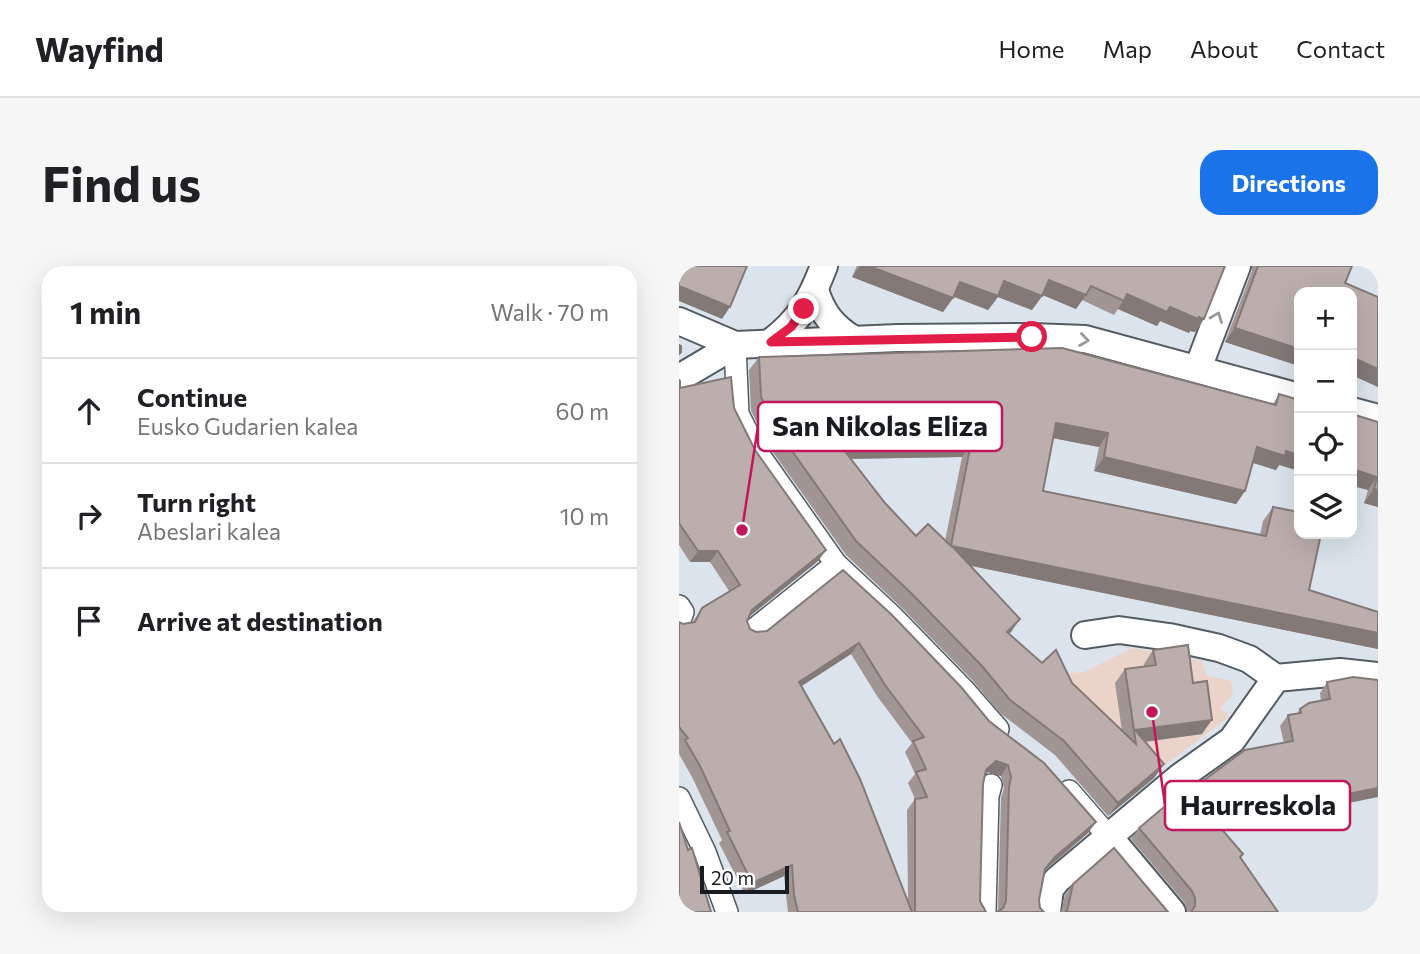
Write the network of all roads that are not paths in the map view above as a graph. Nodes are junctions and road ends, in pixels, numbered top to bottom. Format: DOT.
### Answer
graph roads {
  1 [pos="1237,266"];
  2 [pos="819,278"];
  3 [pos="679,321"];
  4 [pos="853,339"];
  5 [pos="771,342"];
  6 [pos="735,345"];
  7 [pos="1198,368"];
  8 [pos="679,378"];
  9 [pos="1294,396"];
  10 [pos="1357,412"];
  11 [pos="1378,418"];
  12 [pos="836,564"];
  13 [pos="679,606"];
  14 [pos="679,623"];
  15 [pos="752,631"];
  16 [pos="1085,635"];
  17 [pos="1378,676"];
  18 [pos="1276,678"];
  19 [pos="1013,740"];
  20 [pos="1054,775"];
  21 [pos="991,785"];
  22 [pos="679,798"];
  23 [pos="1109,837"];
  24 [pos="727,912"];
  25 [pos="985,912"];
  26 [pos="1047,912"];
  27 [pos="1172,912"];
  7 -- 1 [label="street, one-way"];
  2 -- 4 [label="street"];
  2 -- 5 [label="street"];
  3 -- 6 [label="street"];
  4 -- 5 [label="street"];
  4 -- 7 [label="street, one-way"];
  5 -- 6 [label="street"];
  6 -- 8 [label="street"];
  6 -- 12 [label="street"];
  7 -- 9 [label="street"];
  10 -- 11 [label="street"];
  12 -- 15 [label="street"];
  12 -- 19 [label="street"];
  13 -- 14 [label="street"];
  16 -- 18 [label="street"];
  17 -- 18 [label="street"];
  18 -- 23 [label="street"];
  20 -- 23 [label="street"];
  21 -- 25 [label="street"];
  22 -- 24 [label="street"];
  23 -- 26 [label="street"];
  23 -- 27 [label="street"];
}
